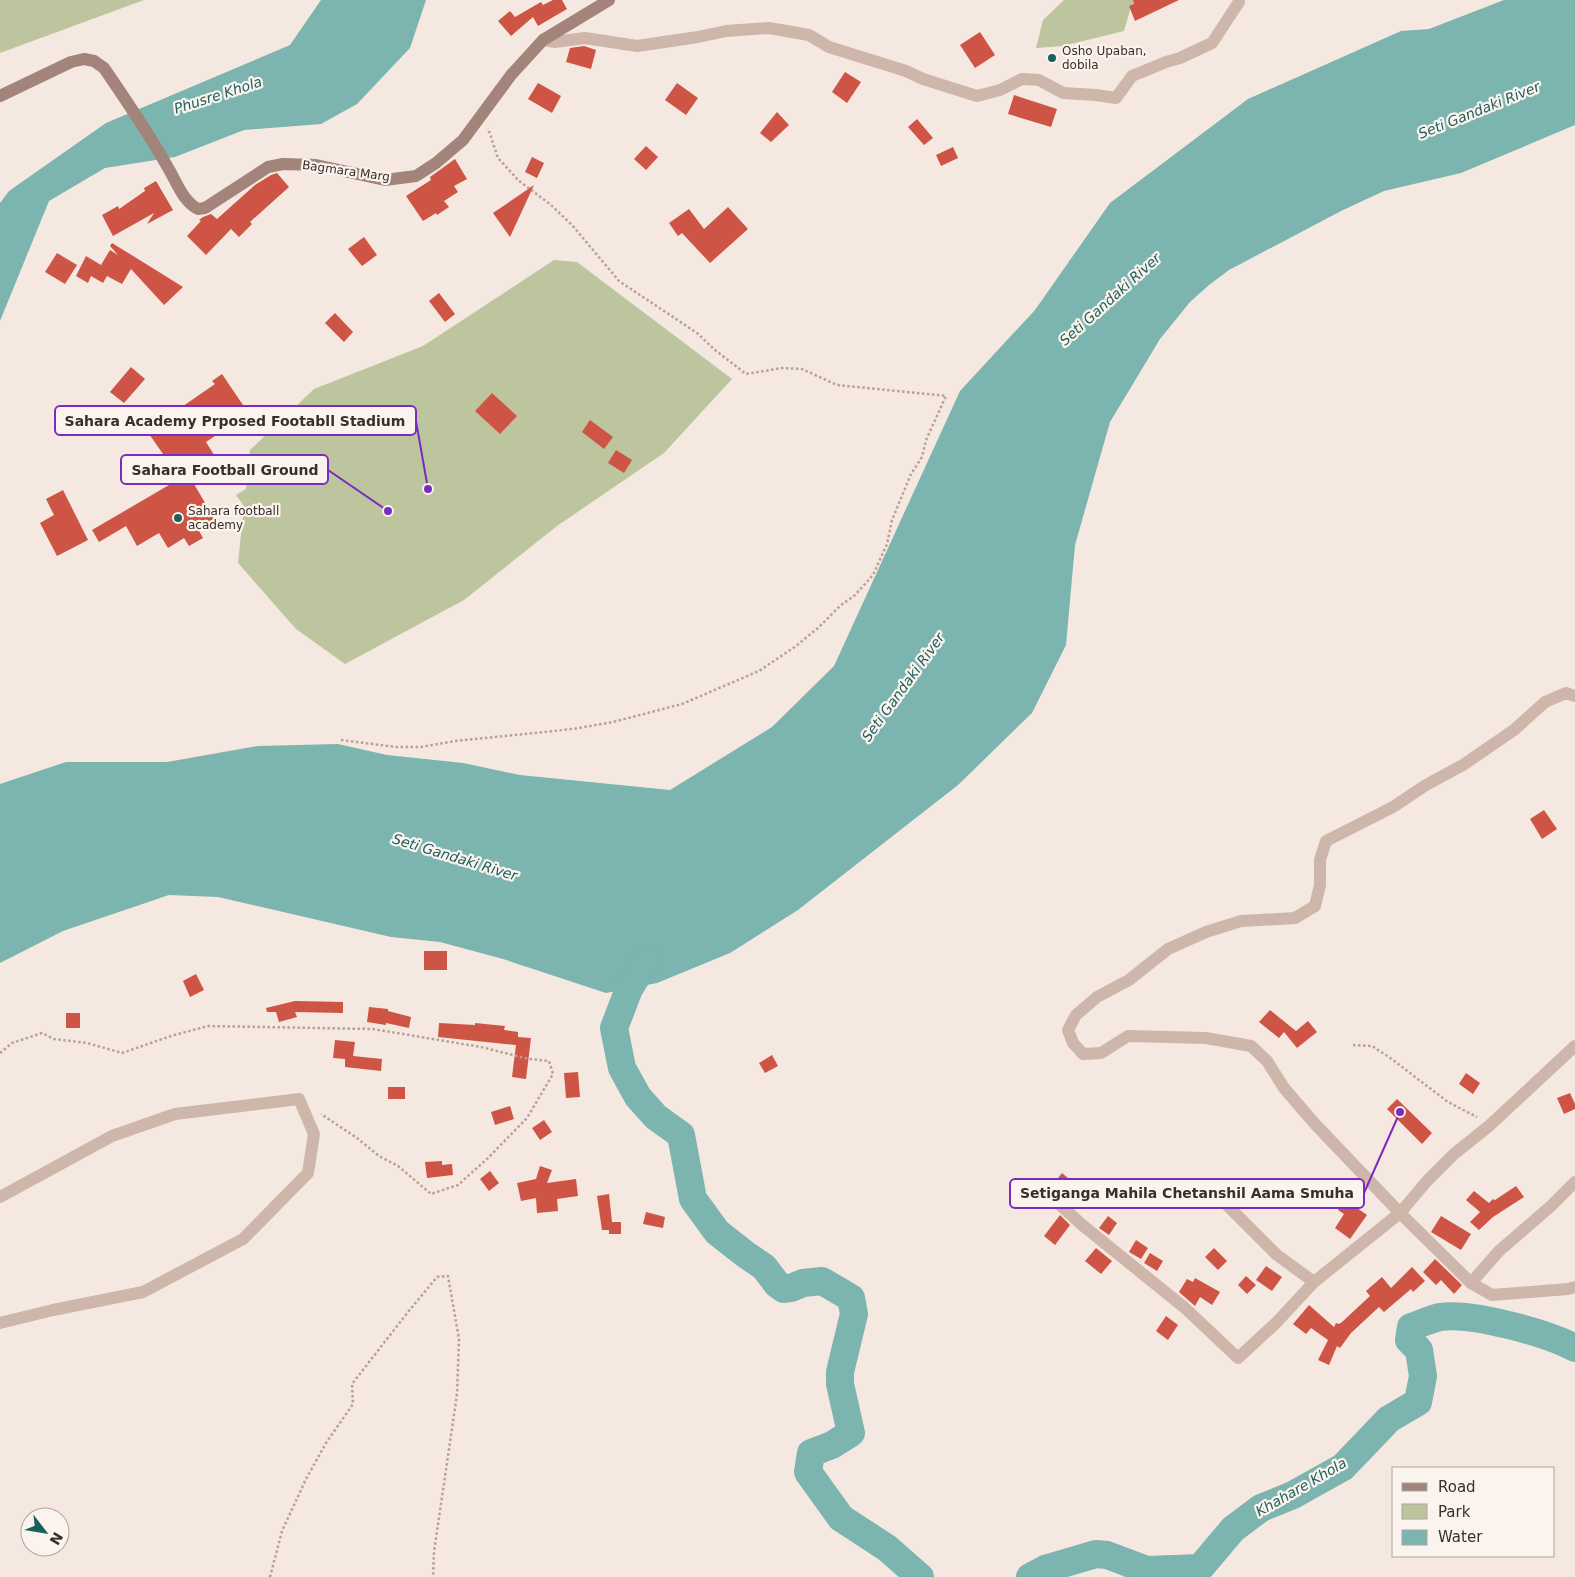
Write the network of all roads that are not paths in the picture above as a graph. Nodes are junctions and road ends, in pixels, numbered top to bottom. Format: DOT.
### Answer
graph roads {
  1 [pos="609,0"];
  2 [pos="1239,2"];
  3 [pos="543,40"];
  4 [pos="0,96"];
  5 [pos="1575,696"];
  6 [pos="1575,1046"];
  7 [pos="1575,1182"];
  8 [pos="0,1196"];
  9 [pos="1223,1201"];
  10 [pos="1057,1202"];
  11 [pos="1400,1213"];
  12 [pos="1314,1282"];
  13 [pos="1472,1283"];
  14 [pos="1575,1287"];
  15 [pos="0,1323"];
  1 -- 3 [label="main road, Bagmara Marg"];
  2 -- 3 [label="street"];
  3 -- 4 [label="main road, Bagmara Marg"];
  5 -- 11 [label="street"];
  6 -- 11 [label="street"];
  7 -- 13 [label="street"];
  8 -- 15 [label="street"];
  9 -- 12 [label="street"];
  10 -- 12 [label="street"];
  11 -- 12 [label="street"];
  11 -- 13 [label="street"];
  13 -- 14 [label="street"];
}
